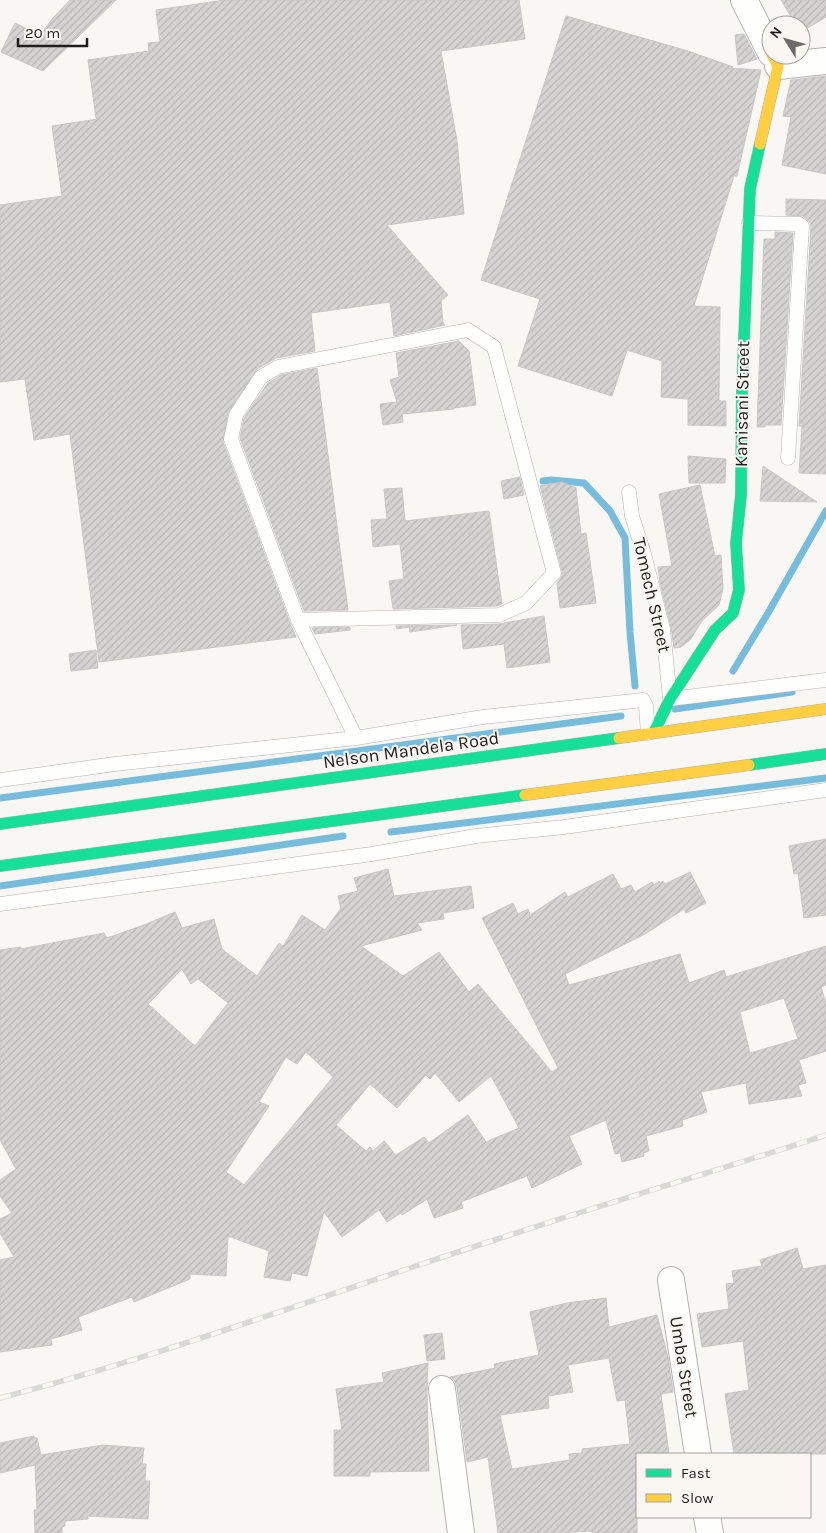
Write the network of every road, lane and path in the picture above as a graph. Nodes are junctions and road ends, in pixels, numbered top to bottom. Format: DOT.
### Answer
graph roads {
  1 [pos="744,0"];
  2 [pos="761,33"];
  3 [pos="811,60"];
  4 [pos="826,61"];
  5 [pos="773,65"];
  6 [pos="749,223"];
  7 [pos="788,458"];
  8 [pos="629,492"];
  9 [pos="298,620"];
  10 [pos="826,680"];
  11 [pos="670,699"];
  12 [pos="826,709"];
  13 [pos="651,733"];
  14 [pos="356,738"];
  15 [pos="826,754"];
  16 [pos="0,780"];
  17 [pos="826,790"];
  18 [pos="0,824"];
  19 [pos="0,866"];
  20 [pos="0,904"];
  21 [pos="671,1280"];
  22 [pos="442,1389"];
  23 [pos="698,1453"];
  24 [pos="707,1518"];
  25 [pos="461,1533"];
  26 [pos="710,1533"];
  1 -- 2 [label="street"];
  3 -- 4 [label="street"];
  5 -- 6 [label="main road, Kanisani Street"];
  6 -- 7 [label="lane"];
  6 -- 11 [label="main road, Kanisani Street"];
  8 -- 11 [label="lane, Tomech Street"];
  9 -- 9 [label="lane"];
  9 -- 14 [label="lane"];
  10 -- 11 [label="lane"];
  11 -- 13 [label="main road, Kanisani Street"];
  12 -- 13 [label="main road, Nelson Mandela Road"];
  13 -- 14 [label="lane"];
  13 -- 18 [label="main road, Nelson Mandela Road"];
  14 -- 16 [label="lane"];
  15 -- 19 [label="main road"];
  17 -- 20 [label="lane"];
  21 -- 23 [label="street, Umba Street"];
  22 -- 25 [label="street"];
  24 -- 26 [label="street"];
}
